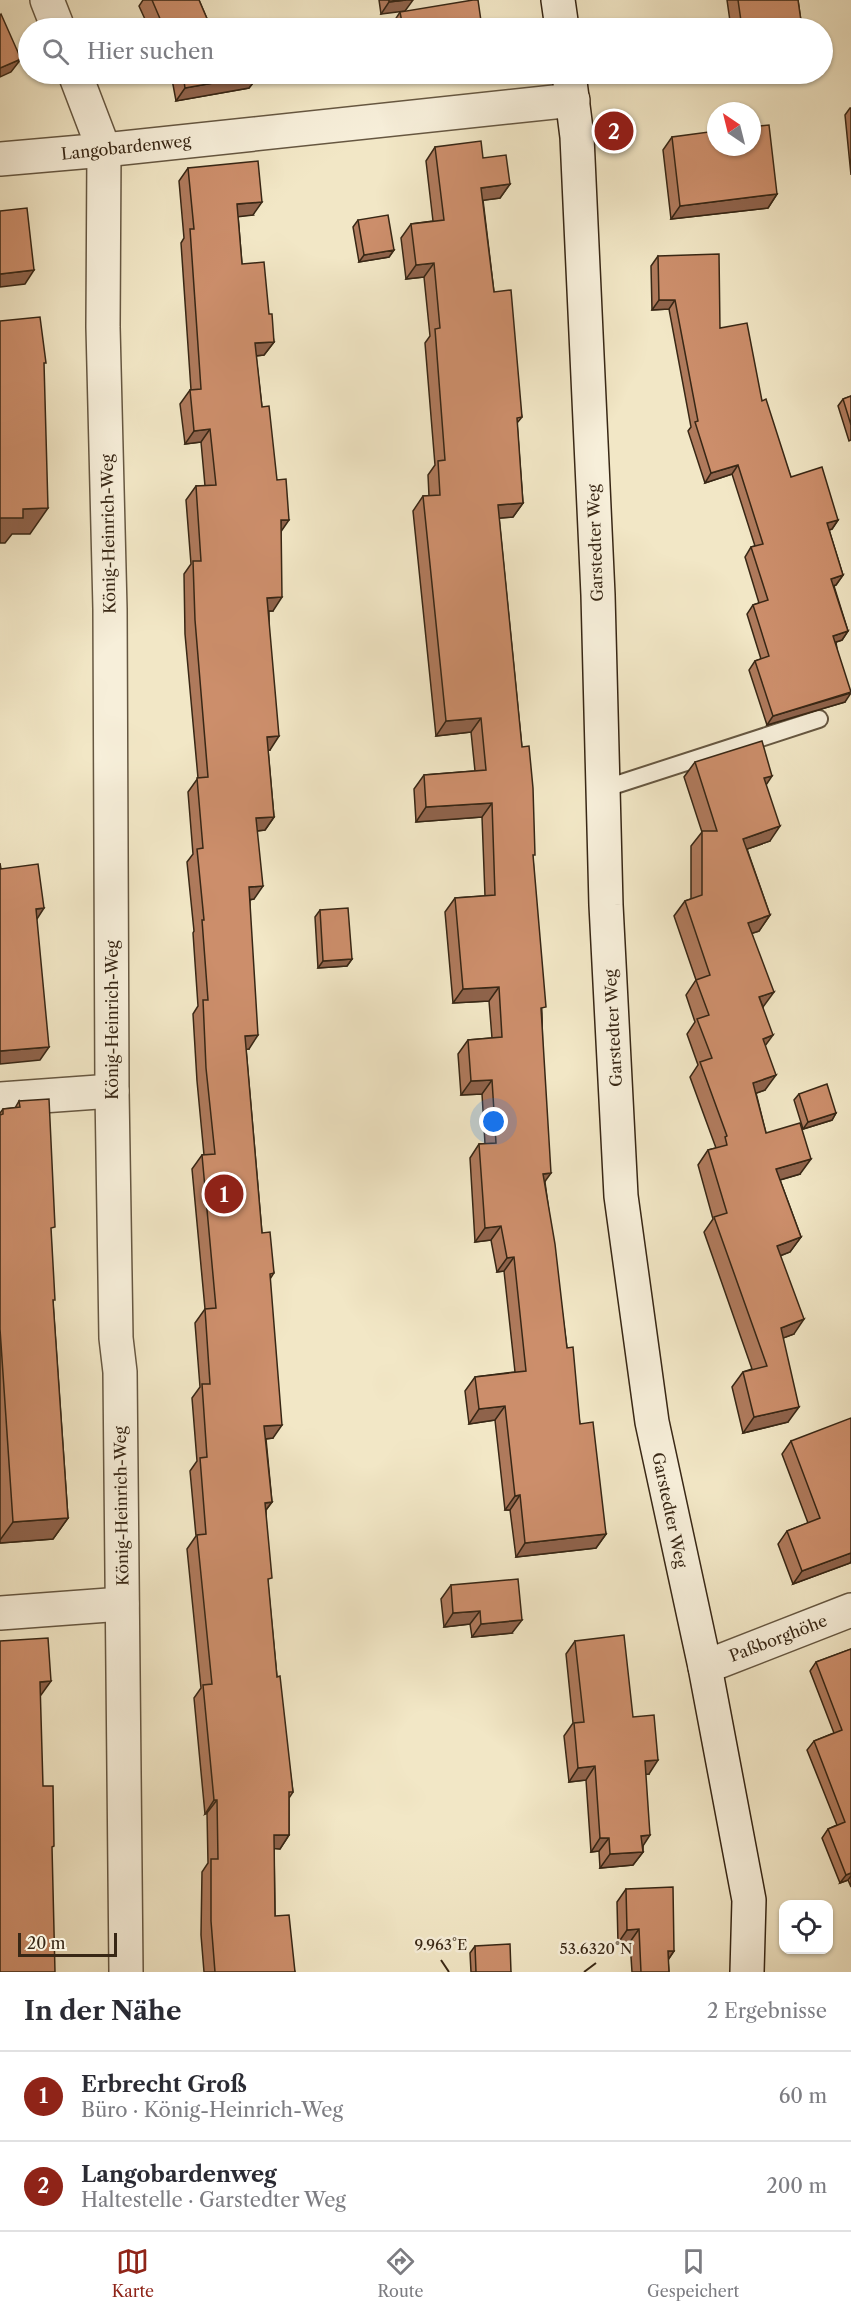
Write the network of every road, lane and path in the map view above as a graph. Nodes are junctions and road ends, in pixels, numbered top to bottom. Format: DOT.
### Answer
graph roads {
  1 [pos="47,0"];
  2 [pos="558,0"];
  3 [pos="54,18"];
  4 [pos="561,18"];
  5 [pos="79,84"];
  6 [pos="571,87"];
  7 [pos="104,150"];
  8 [pos="0,159"];
  9 [pos="819,719"];
  10 [pos="603,789"];
  11 [pos="112,1091"];
  12 [pos="0,1099"];
  13 [pos="122,1604"];
  14 [pos="851,1610"];
  15 [pos="0,1612"];
  16 [pos="705,1666"];
  17 [pos="126,1972"];
  18 [pos="747,1972"];
  1 -- 3 [label="street"];
  2 -- 4 [label="street"];
  5 -- 7 [label="street, König-Heinrich-Weg"];
  6 -- 7 [label="street, Langobardenweg"];
  6 -- 10 [label="street, Garstedter Weg"];
  7 -- 8 [label="street, Langobardenweg"];
  7 -- 11 [label="street, König-Heinrich-Weg"];
  9 -- 10 [label="lane"];
  10 -- 16 [label="street, Garstedter Weg"];
  11 -- 12 [label="street"];
  11 -- 13 [label="street, König-Heinrich-Weg"];
  13 -- 15 [label="street"];
  13 -- 17 [label="street, König-Heinrich-Weg"];
  14 -- 16 [label="street, Paßborghöhe"];
  16 -- 18 [label="street, Garstedter Weg"];
}
